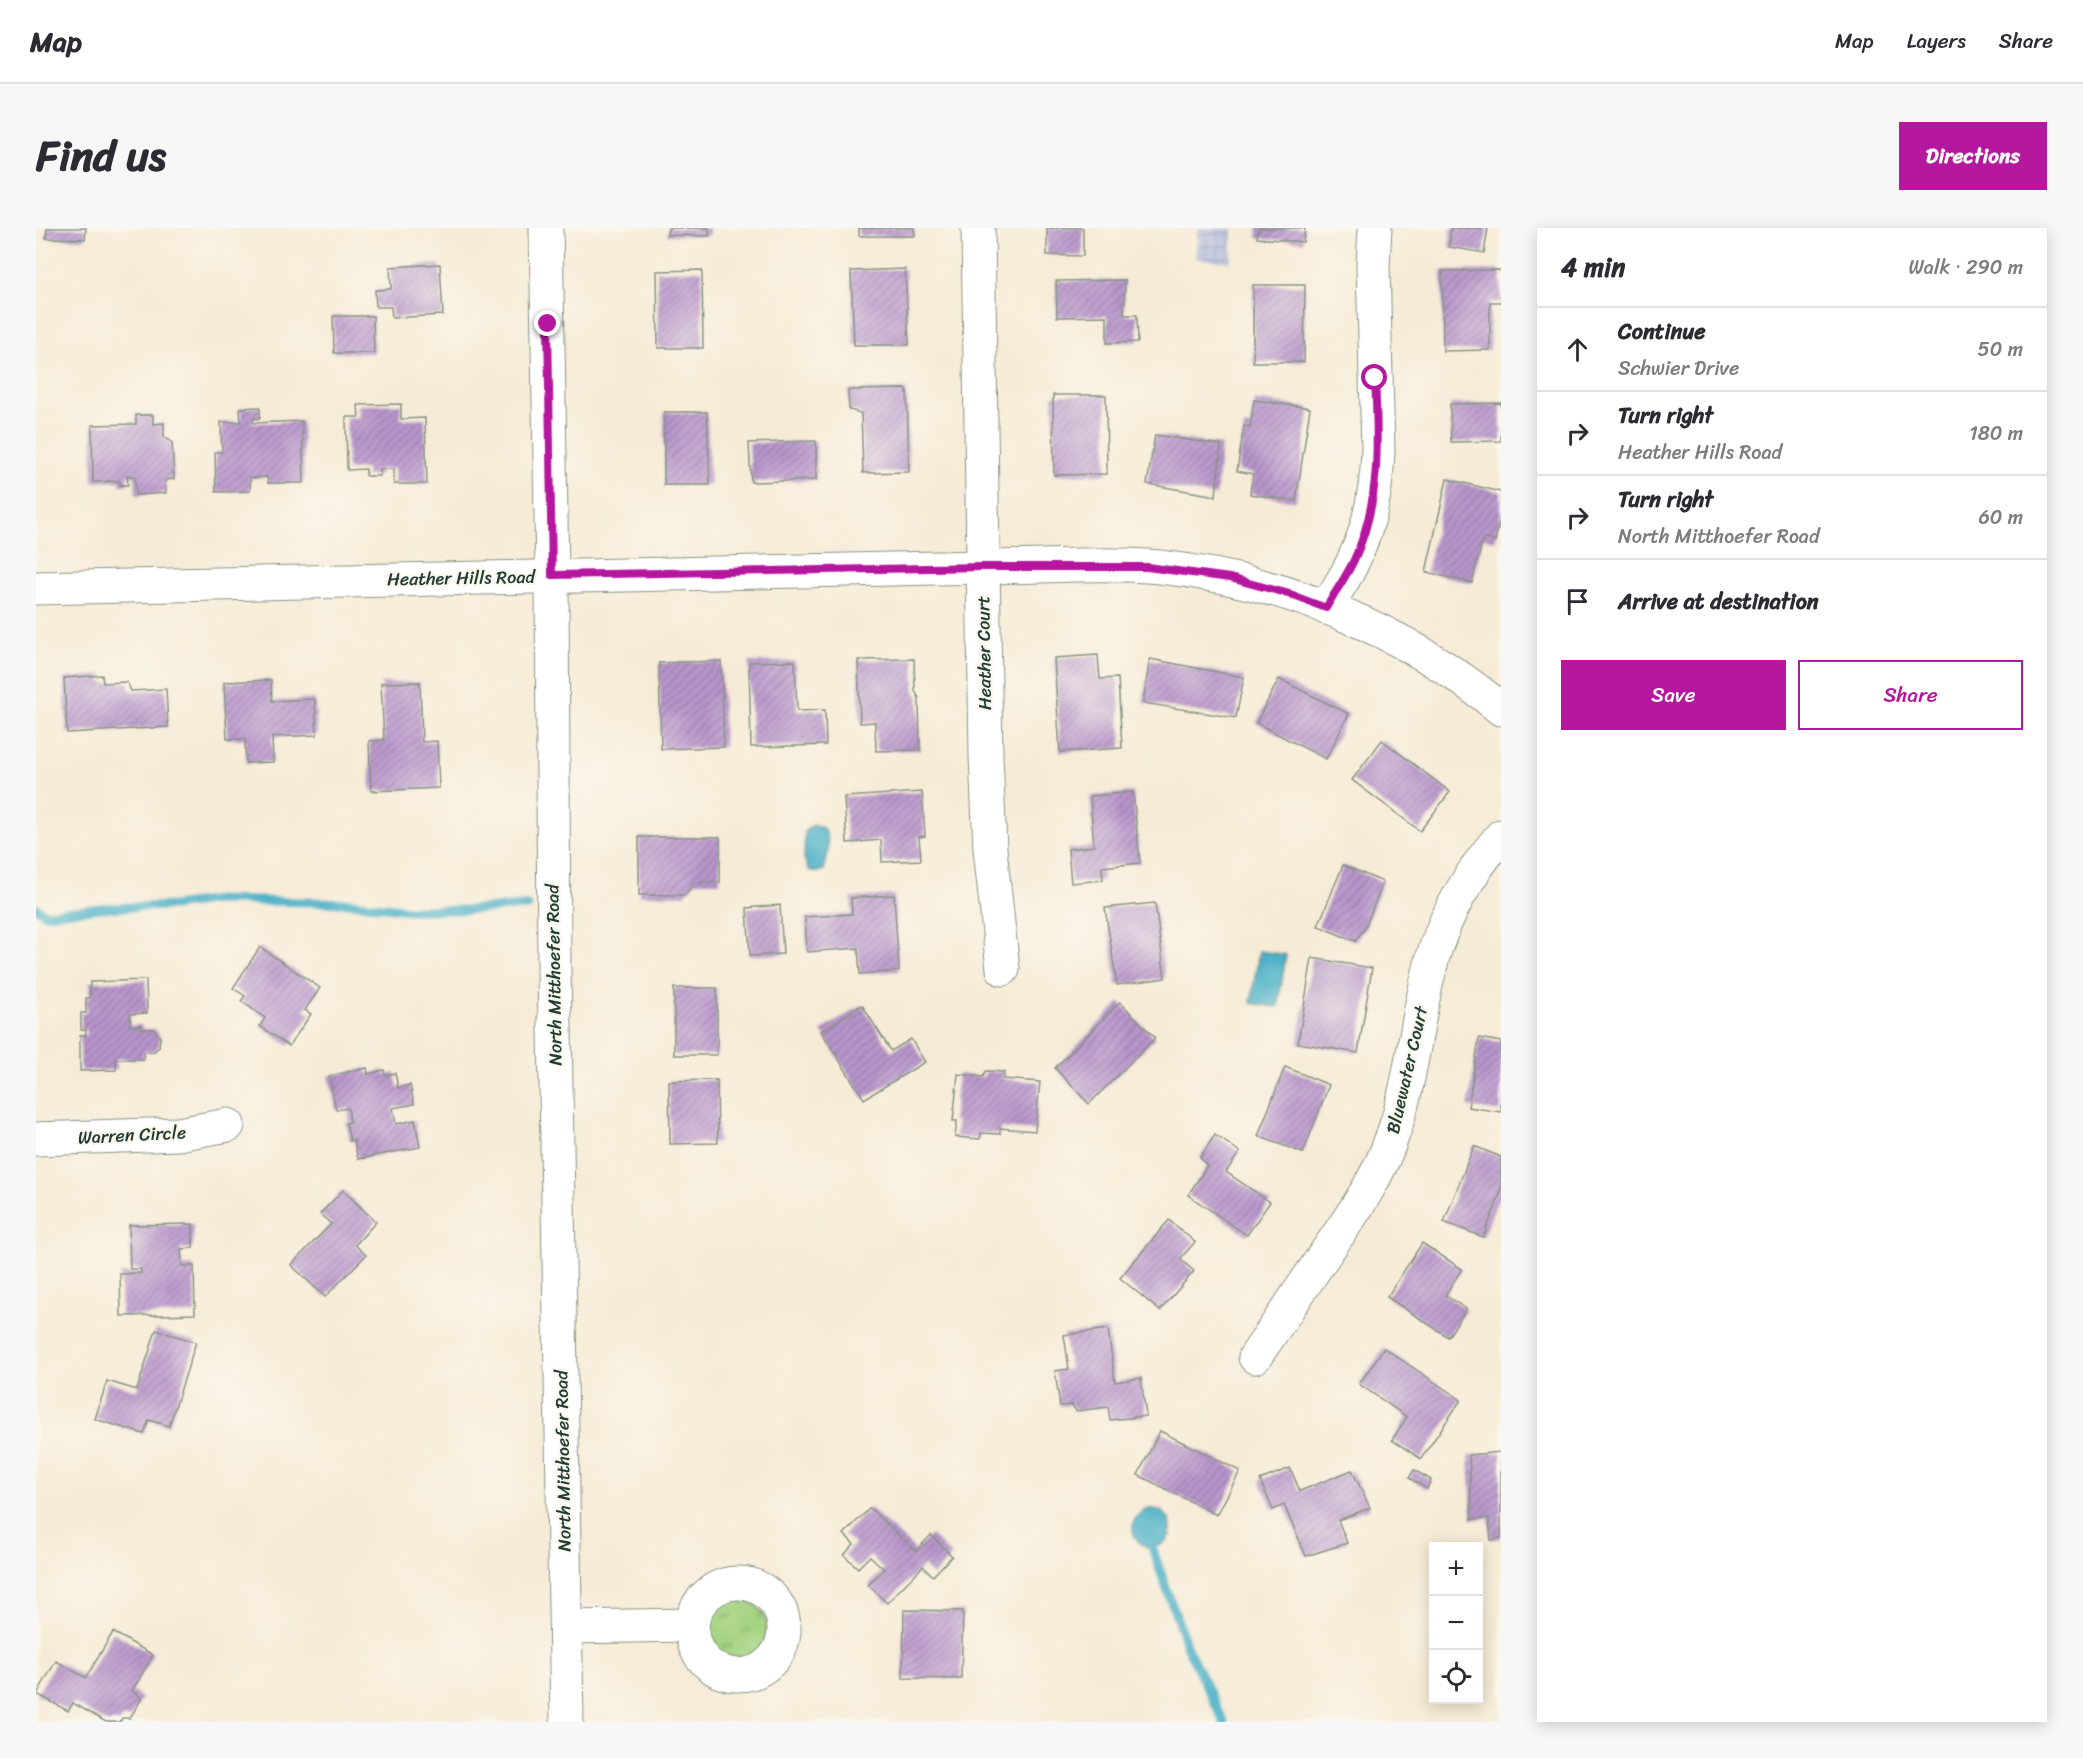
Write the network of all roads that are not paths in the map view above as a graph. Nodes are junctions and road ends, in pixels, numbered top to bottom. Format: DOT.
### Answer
graph roads {
  1 [pos="546,228"];
  2 [pos="978,228"];
  3 [pos="1375,228"];
  4 [pos="982,567"];
  5 [pos="552,575"];
  6 [pos="36,588"];
  7 [pos="1326,608"];
  8 [pos="1501,709"];
  9 [pos="1501,836"];
  10 [pos="1003,969"];
  11 [pos="228,1125"];
  12 [pos="36,1139"];
  13 [pos="1255,1357"];
  14 [pos="692,1625"];
  15 [pos="566,1627"];
  16 [pos="567,1722"];
  1 -- 5 [label="street, North Mitthoefer Road"];
  2 -- 4 [label="street, Heather Court"];
  3 -- 7 [label="street"];
  4 -- 5 [label="street, Heather Hills Road"];
  4 -- 7 [label="street, Heather Hills Road"];
  4 -- 10 [label="street, Heather Court"];
  5 -- 6 [label="street, Heather Hills Road"];
  5 -- 15 [label="street, North Mitthoefer Road"];
  7 -- 8 [label="street, Heather Hills Road"];
  9 -- 13 [label="street, Bluewater Court"];
  11 -- 12 [label="street, Warren Circle"];
  14 -- 15 [label="street"];
  15 -- 16 [label="street, North Mitthoefer Road"];
}
